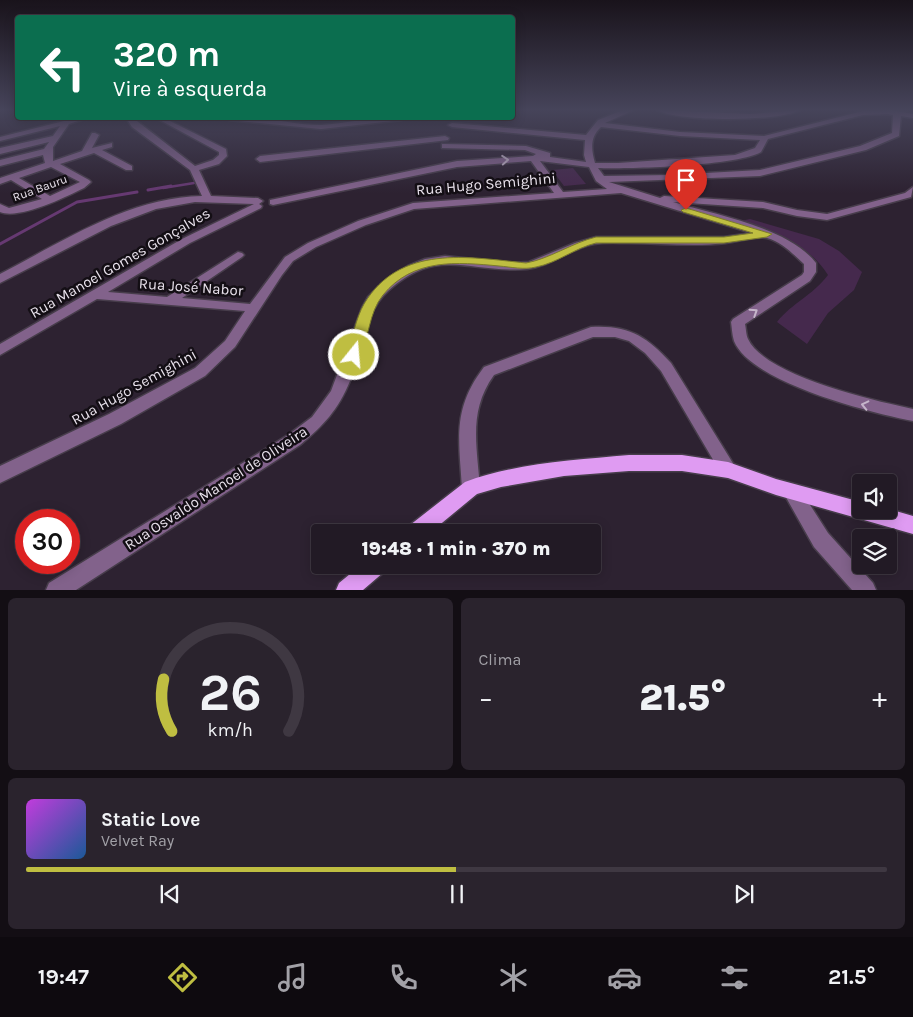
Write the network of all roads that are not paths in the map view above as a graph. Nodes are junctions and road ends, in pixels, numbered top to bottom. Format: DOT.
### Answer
graph roads {
  1 [pos="54,138"];
  2 [pos="94,138"];
  3 [pos="156,138"];
  4 [pos="195,138"];
  5 [pos="447,138"];
  6 [pos="584,138"];
  7 [pos="588,138"];
  8 [pos="754,138"];
  9 [pos="764,138"];
  10 [pos="890,138"];
  11 [pos="445,142"];
  12 [pos="110,146"];
  13 [pos="95,150"];
  14 [pos="0,151"];
  15 [pos="47,151"];
  16 [pos="86,153"];
  17 [pos="536,155"];
  18 [pos="260,159"];
  19 [pos="0,162"];
  20 [pos="51,163"];
  21 [pos="456,164"];
  22 [pos="591,165"];
  23 [pos="129,168"];
  24 [pos="194,169"];
  25 [pos="0,174"];
  26 [pos="12,177"];
  27 [pos="599,178"];
  28 [pos="0,181"];
  29 [pos="617,191"];
  30 [pos="560,194"];
  31 [pos="911,195"];
  32 [pos="639,198"];
  33 [pos="48,199"];
  34 [pos="208,199"];
  35 [pos="257,204"];
  36 [pos="0,207"];
  37 [pos="767,234"];
  38 [pos="238,255"];
  39 [pos="0,279"];
  40 [pos="96,295"];
  41 [pos="169,301"];
  42 [pos="254,308"];
  43 [pos="0,350"];
  44 [pos="913,415"];
  45 [pos="728,470"];
  46 [pos="0,475"];
  47 [pos="471,488"];
  48 [pos="792,492"];
  49 [pos="426,524"];
  50 [pos="913,525"];
  51 [pos="366,574"];
  52 [pos="56,590"];
  53 [pos="346,590"];
  54 [pos="866,590"];
  1 -- 14 [label="street"];
  1 -- 15 [label="street"];
  2 -- 16 [label="street"];
  3 -- 24 [label="street"];
  4 -- 24 [label="street"];
  5 -- 11 [label="street"];
  6 -- 7 [label="street"];
  7 -- 22 [label="street"];
  8 -- 9 [label="street"];
  9 -- 22 [label="street"];
  10 -- 27 [label="street"];
  11 -- 17 [label="street"];
  11 -- 18 [label="street"];
  11 -- 21 [label="street"];
  12 -- 13 [label="street"];
  13 -- 16 [label="street"];
  13 -- 23 [label="street"];
  15 -- 19 [label="street"];
  15 -- 20 [label="street"];
  16 -- 20 [label="street"];
  21 -- 17 [label="street, one-way"];
  17 -- 22 [label="street"];
  17 -- 30 [label="street"];
  20 -- 25 [label="street"];
  20 -- 26 [label="street"];
  20 -- 33 [label="street, Rua Bauru"];
  21 -- 35 [label="street"];
  22 -- 27 [label="street"];
  24 -- 34 [label="street"];
  26 -- 28 [label="street"];
  26 -- 33 [label="street"];
  27 -- 29 [label="street"];
  29 -- 30 [label="street, Rua Hugo Semighini"];
  29 -- 32 [label="street"];
  30 -- 42 [label="street, Rua Hugo Semighini"];
  31 -- 32 [label="street"];
  32 -- 37 [label="street"];
  33 -- 36 [label="street, Rua Bauru"];
  34 -- 35 [label="street"];
  34 -- 39 [label="street"];
  35 -- 40 [label="street, Rua Manoel Gomes Gonçalves"];
  44 -- 37 [label="street, one-way"];
  37 -- 52 [label="street, Rua Osvaldo Manoel de Oliveira"];
  38 -- 41 [label="street"];
  40 -- 41 [label="street, Rua José Nabor"];
  40 -- 43 [label="street, Rua Manoel Gomes Gonçalves"];
  41 -- 42 [label="street, Rua José Nabor"];
  42 -- 46 [label="street, Rua Hugo Semighini"];
  45 -- 47 [label="main road"];
  45 -- 47 [label="street"];
  45 -- 48 [label="main road"];
  47 -- 49 [label="main road"];
  48 -- 50 [label="main road"];
  48 -- 54 [label="street"];
  51 -- 53 [label="main road"];
}
